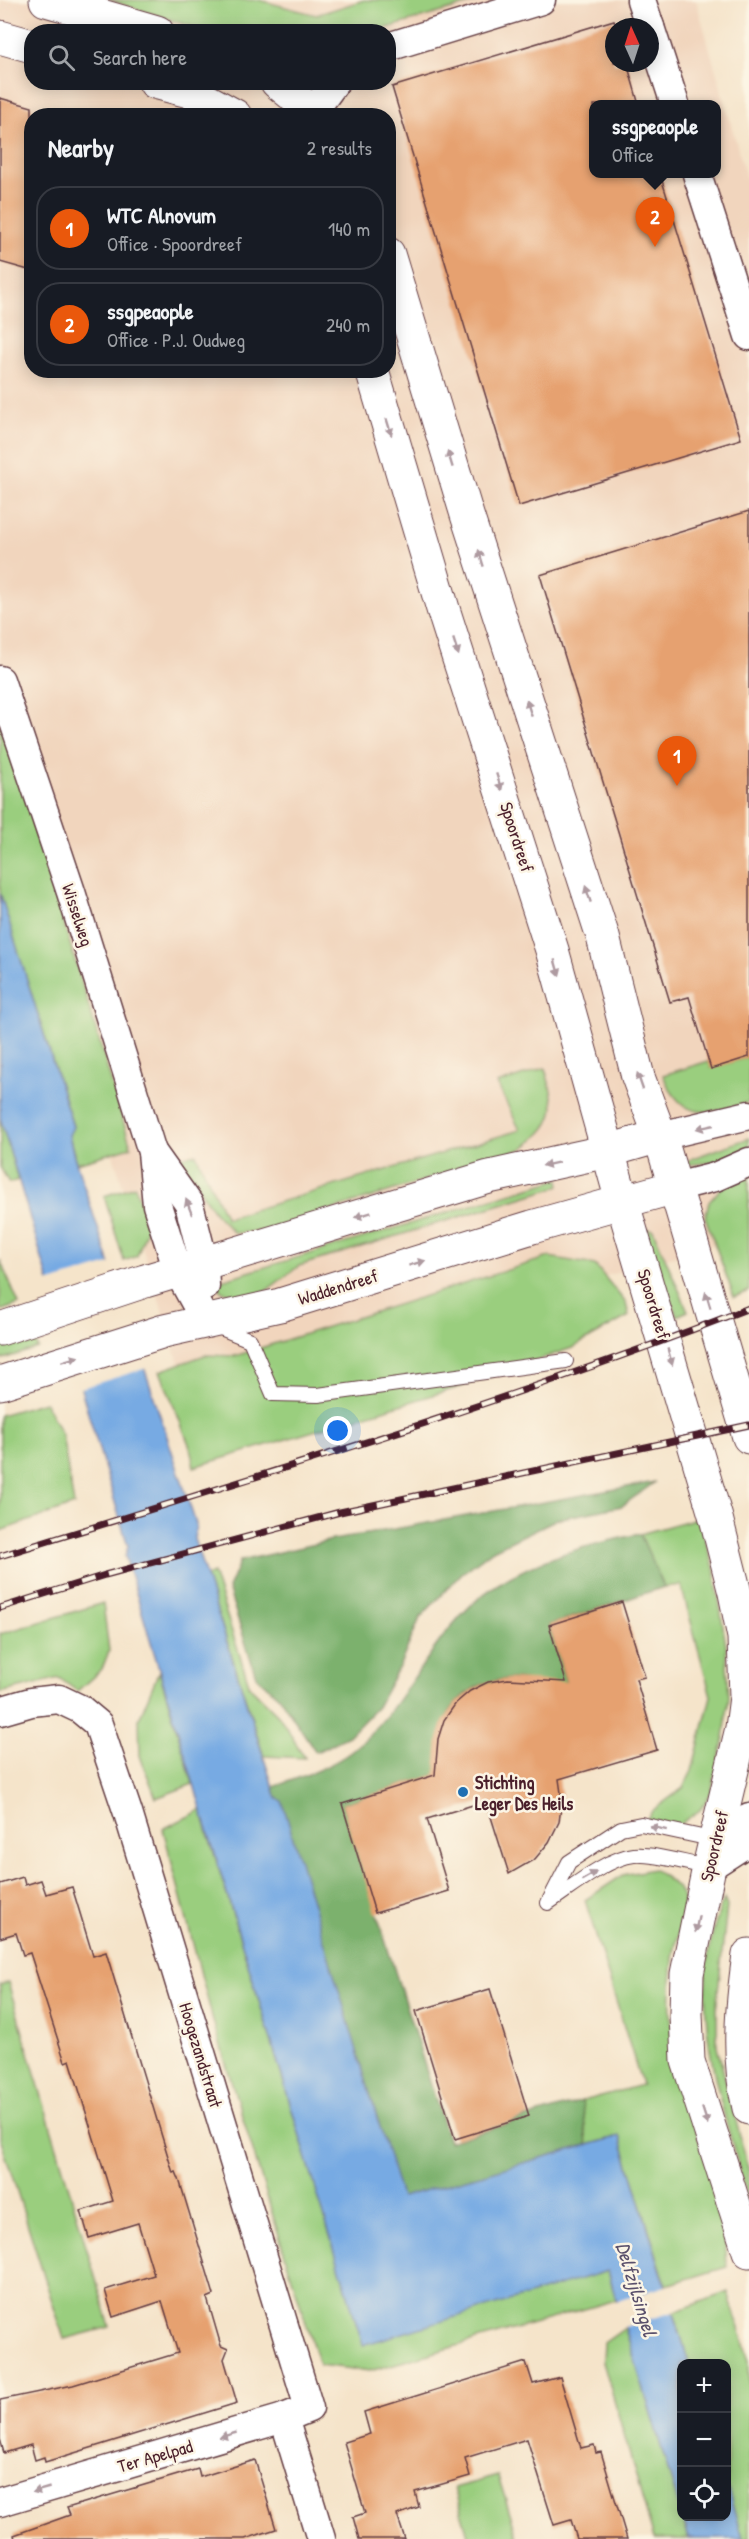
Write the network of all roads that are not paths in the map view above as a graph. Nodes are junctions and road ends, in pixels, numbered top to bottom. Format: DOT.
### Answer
graph roads {
  1 [pos="46,0"];
  2 [pos="541,0"];
  3 [pos="641,0"];
  4 [pos="647,18"];
  5 [pos="129,24"];
  6 [pos="0,37"];
  7 [pos="24,44"];
  8 [pos="396,45"];
  9 [pos="659,55"];
  10 [pos="185,90"];
  11 [pos="287,90"];
  12 [pos="329,90"];
  13 [pos="673,100"];
  14 [pos="220,108"];
  15 [pos="305,108"];
  16 [pos="317,108"];
  17 [pos="698,178"];
  18 [pos="396,280"];
  19 [pos="749,336"];
  20 [pos="374,378"];
  21 [pos="0,680"];
  22 [pos="749,1115"];
  23 [pos="660,1137"];
  24 [pos="608,1151"];
  25 [pos="749,1162"];
  26 [pos="675,1187"];
  27 [pos="622,1201"];
  28 [pos="191,1267"];
  29 [pos="206,1322"];
  30 [pos="3,1328"];
  31 [pos="566,1361"];
  32 [pos="7,1380"];
  33 [pos="749,1437"];
  34 [pos="0,1711"];
  35 [pos="749,1817"];
  36 [pos="749,1842"];
  37 [pos="712,1854"];
  38 [pos="749,1955"];
  39 [pos="749,2108"];
  40 [pos="745,2237"];
  41 [pos="297,2413"];
  42 [pos="0,2502"];
  43 [pos="321,2539"];
  1 -- 5 [label="main road"];
  2 -- 8 [label="street"];
  3 -- 4 [label="street"];
  6 -- 7 [label="main road"];
  9 -- 13 [label="street"];
  10 -- 14 [label="main road"];
  11 -- 15 [label="main road"];
  12 -- 16 [label="street"];
  17 -- 19 [label="street"];
  23 -- 18 [label="main road, one-way"];
  20 -- 24 [label="main road, Spoordreef, one-way"];
  21 -- 28 [label="street, Wisselweg"];
  22 -- 23 [label="street, one-way"];
  23 -- 24 [label="main road"];
  23 -- 26 [label="main road"];
  24 -- 27 [label="main road, Spoordreef"];
  24 -- 28 [label="main road, one-way"];
  25 -- 26 [label="street"];
  26 -- 27 [label="main road, Waddendreef"];
  33 -- 26 [label="main road, one-way"];
  29 -- 27 [label="main road, Waddendreef, one-way"];
  27 -- 37 [label="main road, Spoordreef, one-way"];
  28 -- 29 [label="street, Wisselweg"];
  28 -- 30 [label="main road"];
  29 -- 31 [label="lane"];
  32 -- 29 [label="main road, Waddendreef, one-way"];
  34 -- 41 [label="street, Hoogezandstraat"];
  35 -- 37 [label="street"];
  36 -- 37 [label="street"];
  37 -- 37 [label="lane, one-way"];
  37 -- 40 [label="main road, Spoordreef, one-way"];
  38 -- 39 [label="main road"];
  41 -- 42 [label="street, Ter Apelpad, one-way"];
  41 -- 43 [label="street, Hoogezandstraat"];
}
